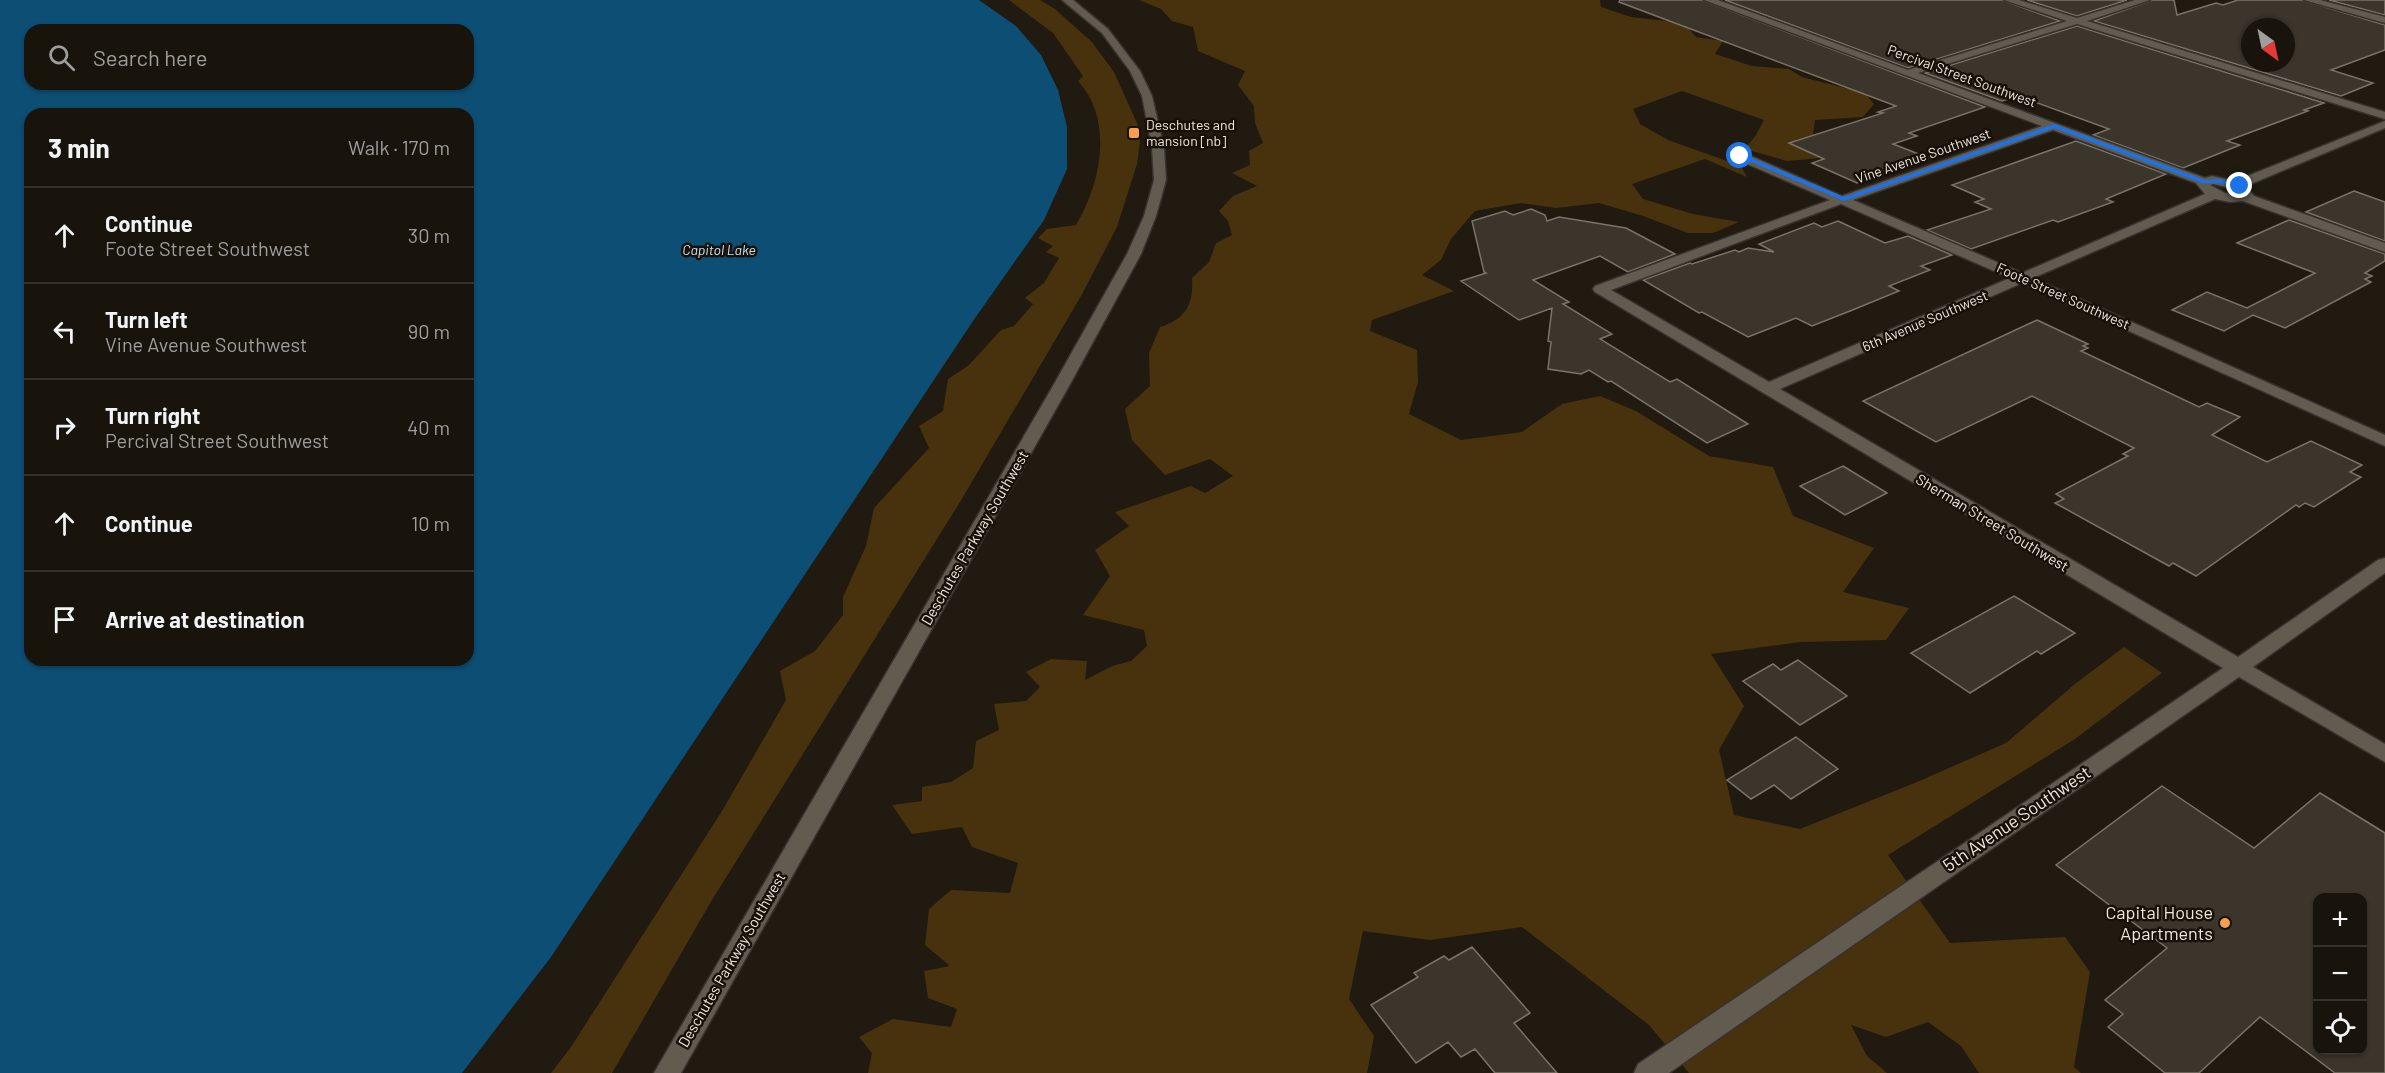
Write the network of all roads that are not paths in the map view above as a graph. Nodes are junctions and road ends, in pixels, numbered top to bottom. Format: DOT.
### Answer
graph roads {
  1 [pos="1067,0"];
  2 [pos="1709,0"];
  3 [pos="2009,0"];
  4 [pos="2145,0"];
  5 [pos="2309,0"];
  6 [pos="2385,20"];
  7 [pos="2077,21"];
  8 [pos="1908,73"];
  9 [pos="2385,116"];
  10 [pos="2385,124"];
  11 [pos="2054,126"];
  12 [pos="1740,156"];
  13 [pos="2204,182"];
  14 [pos="2237,185"];
  15 [pos="2215,194"];
  16 [pos="2246,197"];
  17 [pos="1844,199"];
  18 [pos="2385,248"];
  19 [pos="2024,279"];
  20 [pos="1600,289"];
  21 [pos="1766,389"];
  22 [pos="2385,441"];
  23 [pos="2385,564"];
  24 [pos="2238,668"];
  25 [pos="2385,754"];
  26 [pos="667,1073"];
  27 [pos="1647,1073"];
  1 -- 26 [label="street, Deschutes Parkway Southwest"];
  2 -- 8 [label="street, Percival Street Southwest"];
  3 -- 7 [label="street"];
  4 -- 7 [label="street"];
  5 -- 6 [label="street"];
  7 -- 8 [label="street"];
  7 -- 9 [label="street"];
  8 -- 11 [label="street, Percival Street Southwest"];
  10 -- 14 [label="street"];
  11 -- 13 [label="street, Percival Street Southwest"];
  11 -- 17 [label="street, Vine Avenue Southwest"];
  12 -- 17 [label="street, Foote Street Southwest"];
  13 -- 14 [label="street"];
  13 -- 15 [label="street"];
  14 -- 16 [label="street"];
  15 -- 16 [label="street"];
  15 -- 19 [label="street, 6th Avenue Southwest"];
  16 -- 18 [label="street"];
  17 -- 19 [label="street, Foote Street Southwest"];
  17 -- 20 [label="street, Vine Avenue Southwest"];
  19 -- 21 [label="street, 6th Avenue Southwest"];
  19 -- 22 [label="street, Foote Street Southwest"];
  20 -- 21 [label="street, Sherman Street Southwest"];
  21 -- 24 [label="street, Sherman Street Southwest"];
  23 -- 24 [label="street, 5th Avenue Southwest"];
  24 -- 25 [label="street, Sherman Street Southwest"];
  24 -- 27 [label="street, 5th Avenue Southwest"];
}
